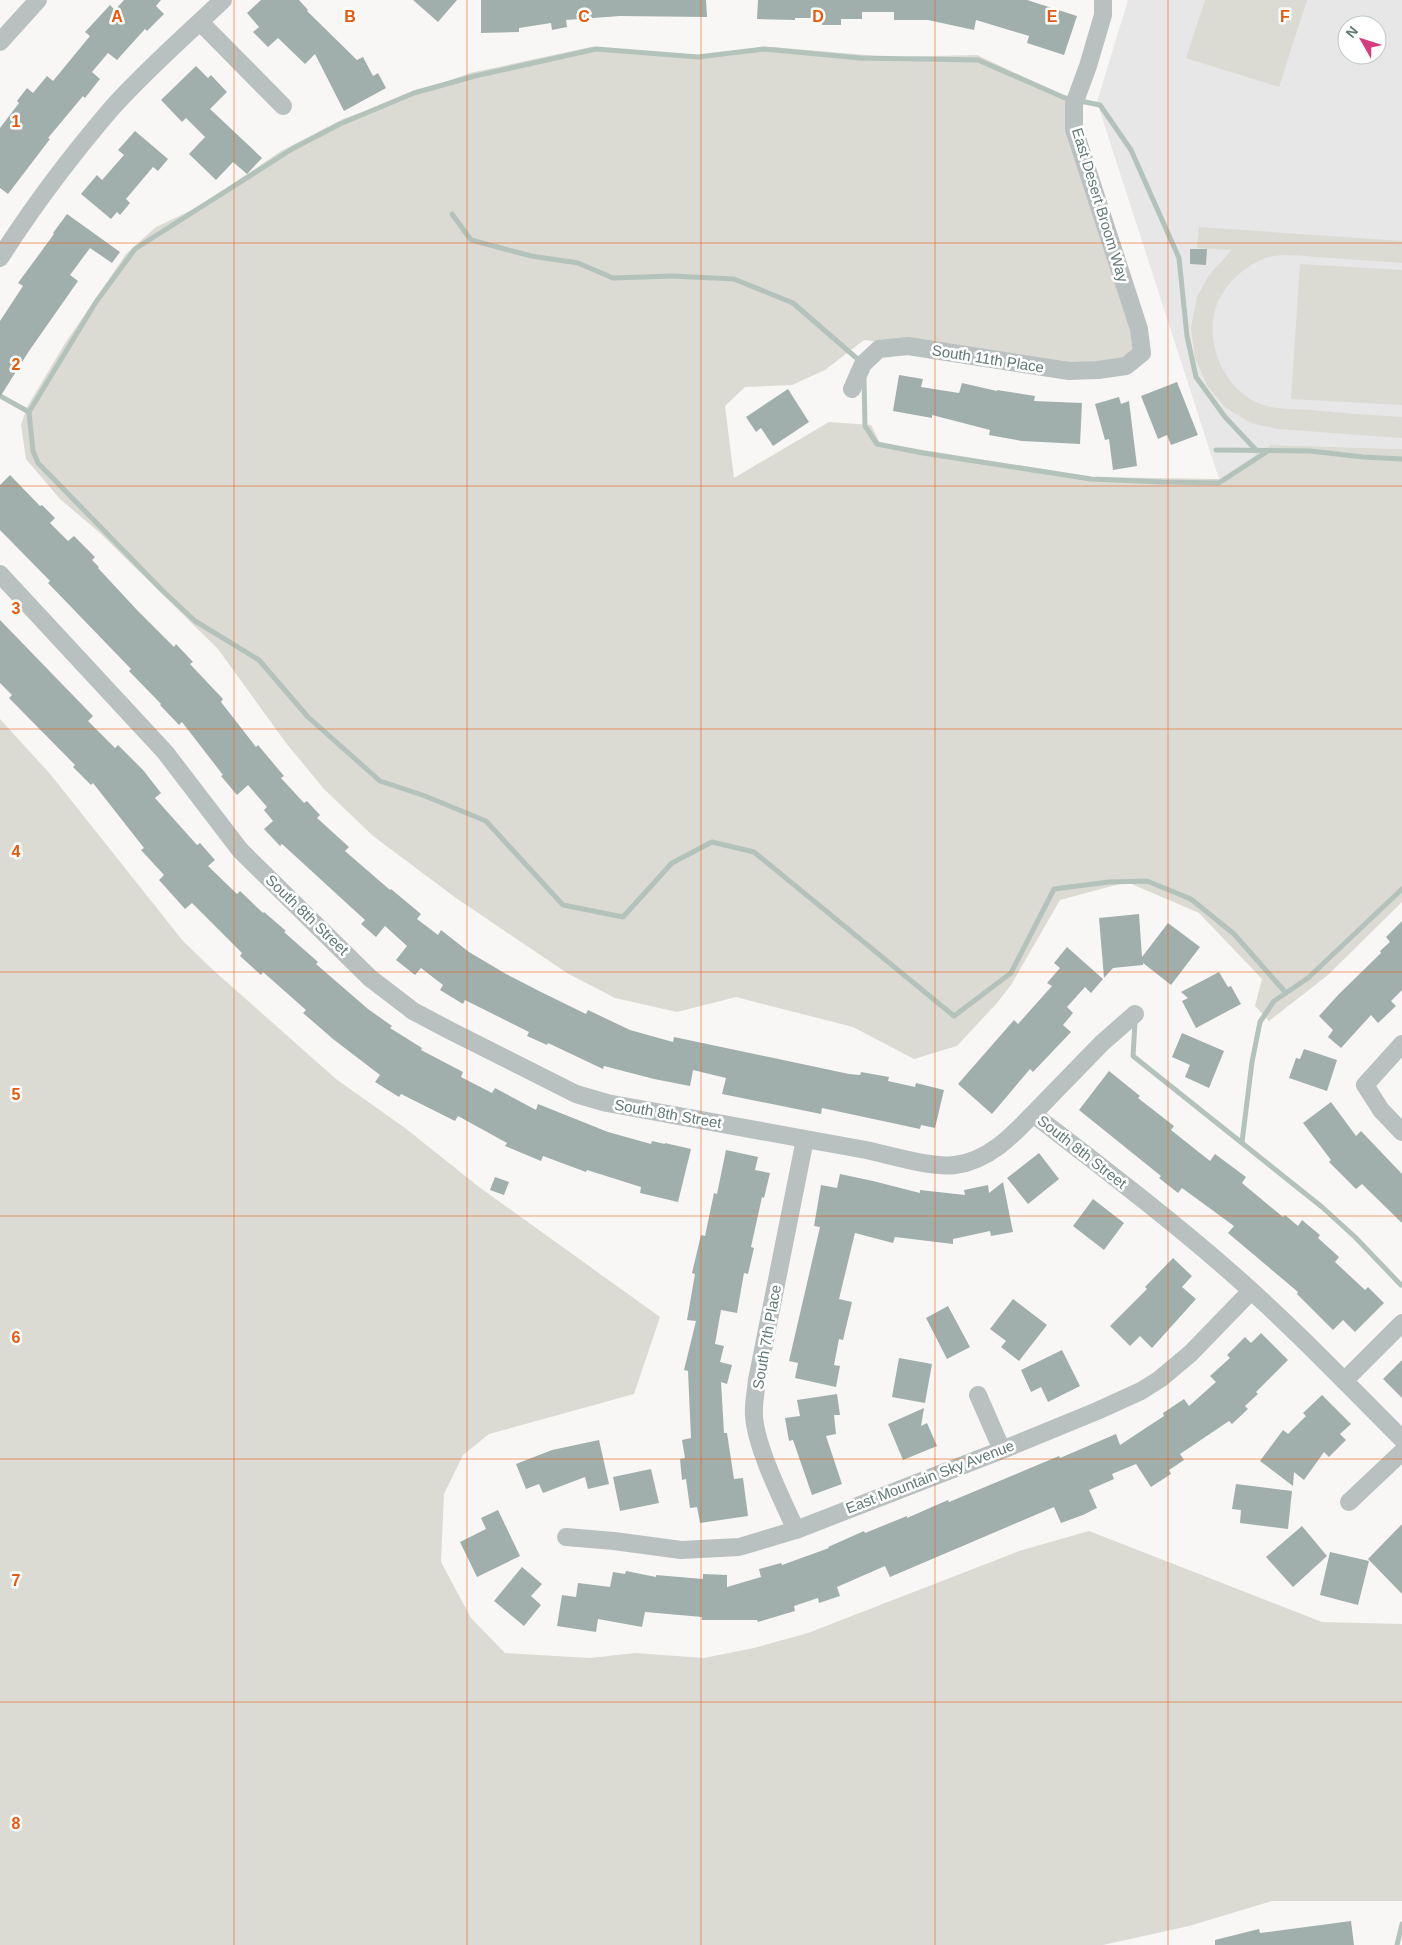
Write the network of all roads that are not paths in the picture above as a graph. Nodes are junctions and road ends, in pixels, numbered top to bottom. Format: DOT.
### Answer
graph roads {
  1 [pos="38,0"];
  2 [pos="223,0"];
  3 [pos="1103,0"];
  4 [pos="200,22"];
  5 [pos="0,42"];
  6 [pos="283,106"];
  7 [pos="0,258"];
  8 [pos="1142,353"];
  9 [pos="852,389"];
  10 [pos="0,574"];
  11 [pos="1135,1014"];
  12 [pos="1402,1044"];
  13 [pos="1033,1114"];
  14 [pos="1402,1132"];
  15 [pos="805,1139"];
  16 [pos="1251,1291"];
  17 [pos="1402,1323"];
  18 [pos="1344,1381"];
  19 [pos="978,1395"];
  20 [pos="1402,1439"];
  21 [pos="1002,1450"];
  22 [pos="1402,1452"];
  23 [pos="1349,1502"];
  24 [pos="796,1530"];
  25 [pos="566,1538"];
  1 -- 5 [label="street"];
  2 -- 4 [label="street"];
  3 -- 8 [label="street, East Desert Broom Way"];
  4 -- 6 [label="street"];
  4 -- 7 [label="street"];
  8 -- 9 [label="street, South 11th Place"];
  10 -- 15 [label="street, South 8th Street"];
  11 -- 13 [label="street"];
  12 -- 14 [label="street"];
  13 -- 15 [label="street, South 8th Street"];
  13 -- 16 [label="street, South 8th Street"];
  15 -- 24 [label="street, South 7th Place"];
  16 -- 18 [label="street, South 8th Street"];
  16 -- 21 [label="street, East Mountain Sky Avenue"];
  17 -- 18 [label="street"];
  18 -- 20 [label="street, South 8th Street"];
  19 -- 21 [label="street"];
  21 -- 24 [label="street, East Mountain Sky Avenue"];
  22 -- 23 [label="street"];
  24 -- 25 [label="street, East Mountain Sky Avenue"];
}
